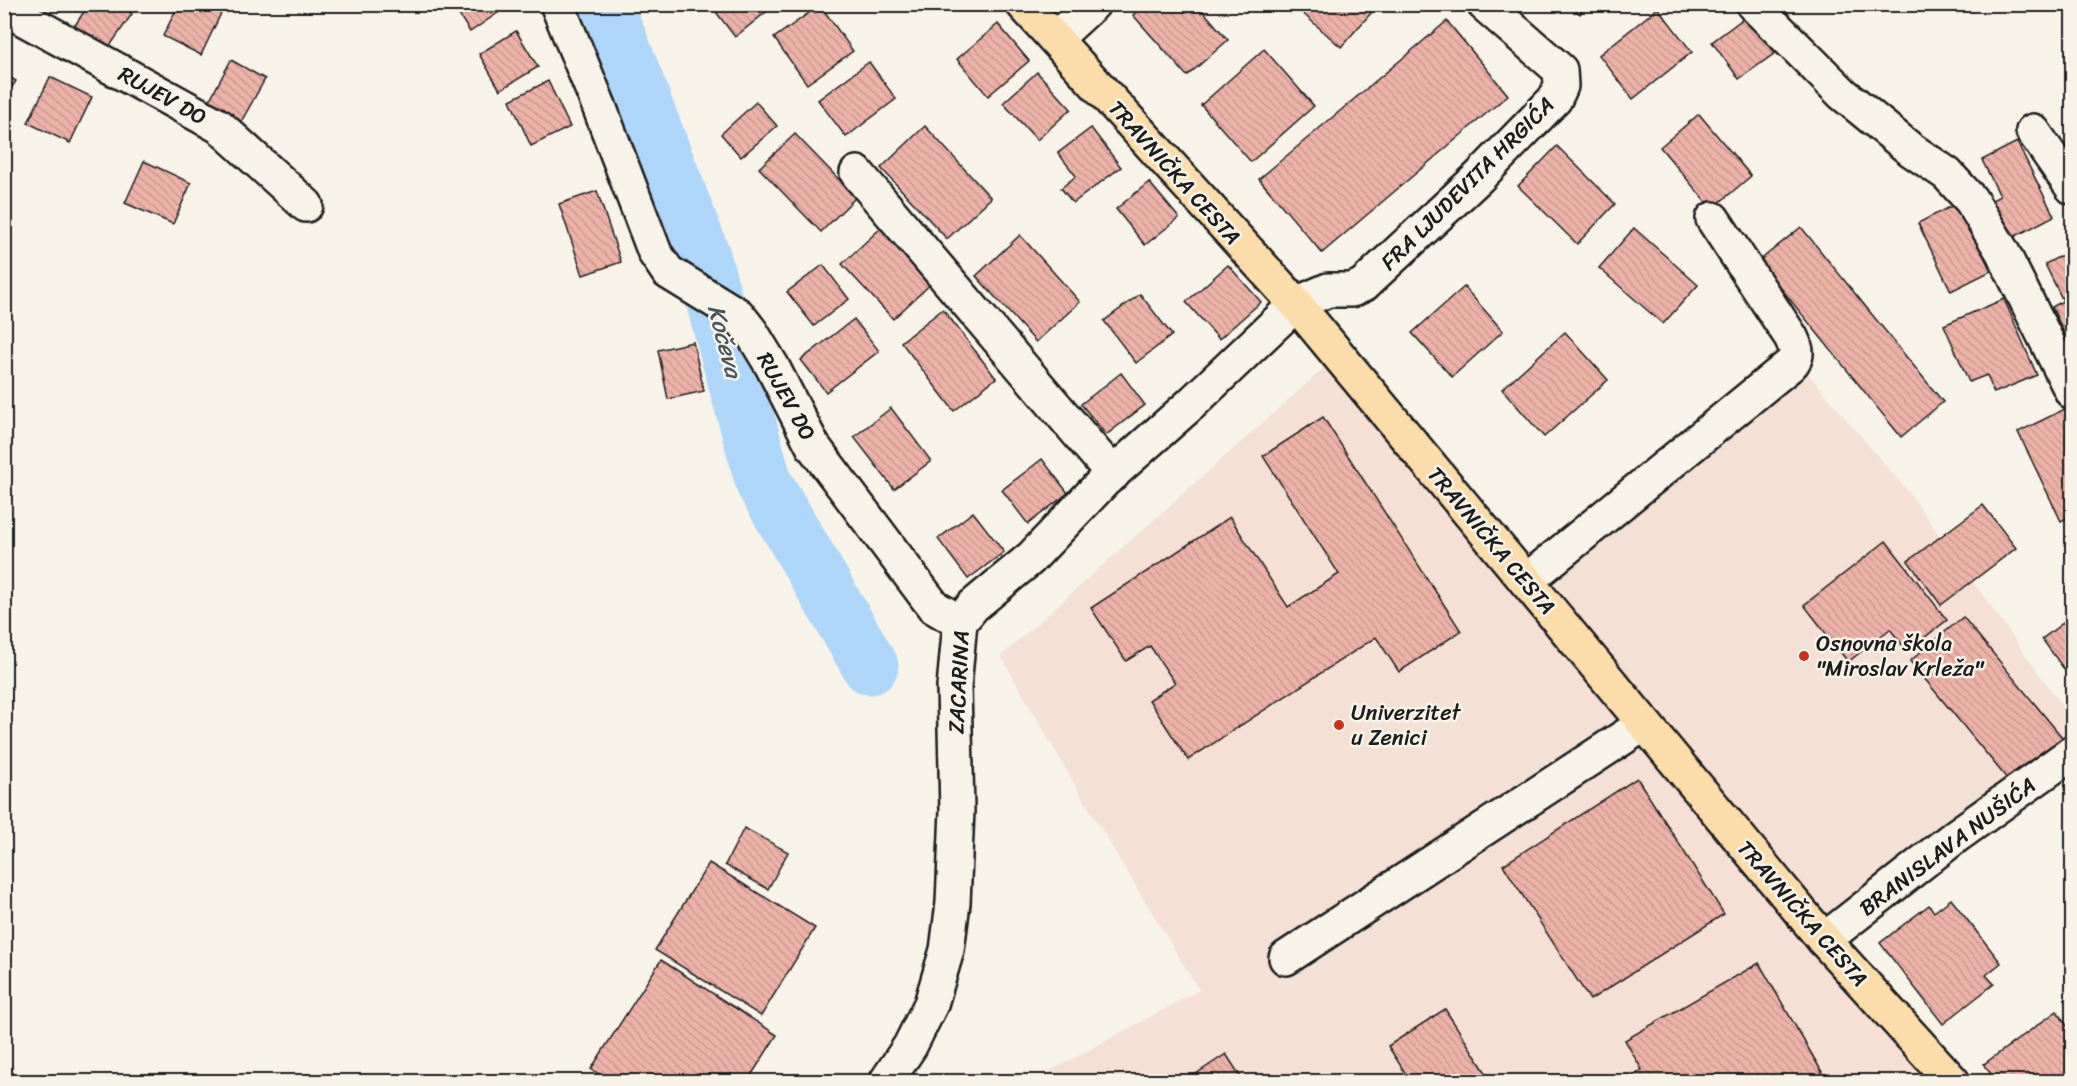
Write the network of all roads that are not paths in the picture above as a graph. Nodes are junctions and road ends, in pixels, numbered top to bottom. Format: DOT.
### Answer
graph roads {
  1 [pos="557,4"];
  2 [pos="1023,4"];
  3 [pos="1093,4"];
  4 [pos="1484,4"];
  5 [pos="1753,4"];
  6 [pos="4,8"];
  7 [pos="1055,39"];
  8 [pos="2033,131"];
  9 [pos="857,173"];
  10 [pos="2073,186"];
  11 [pos="306,205"];
  12 [pos="1713,219"];
  13 [pos="1296,304"];
  14 [pos="2073,392"];
  15 [pos="1113,474"];
  16 [pos="1526,581"];
  17 [pos="960,622"];
  18 [pos="1644,724"];
  19 [pos="2073,753"];
  20 [pos="1824,940"];
  21 [pos="1286,958"];
  22 [pos="886,1082"];
  23 [pos="1953,1082"];
  1 -- 17 [label="street, RUJEV DO"];
  2 -- 7 [label="main road, TRAVNIČKA CESTA"];
  3 -- 7 [label="street"];
  4 -- 13 [label="street, FRA LJUDEVITA HRGIĆA"];
  5 -- 14 [label="street"];
  6 -- 11 [label="street, RUJEV DO"];
  7 -- 13 [label="main road, TRAVNIČKA CESTA"];
  8 -- 10 [label="street"];
  9 -- 15 [label="street"];
  12 -- 16 [label="street"];
  13 -- 15 [label="street, ZACARINA"];
  13 -- 16 [label="main road, TRAVNIČKA CESTA"];
  15 -- 17 [label="street, ZACARINA"];
  16 -- 18 [label="main road, TRAVNIČKA CESTA"];
  17 -- 22 [label="street, ZACARINA"];
  18 -- 20 [label="main road, TRAVNIČKA CESTA"];
  18 -- 21 [label="street"];
  19 -- 20 [label="street, BRANISLAVA NUŠIĆA"];
  20 -- 23 [label="main road, TRAVNIČKA CESTA"];
}
